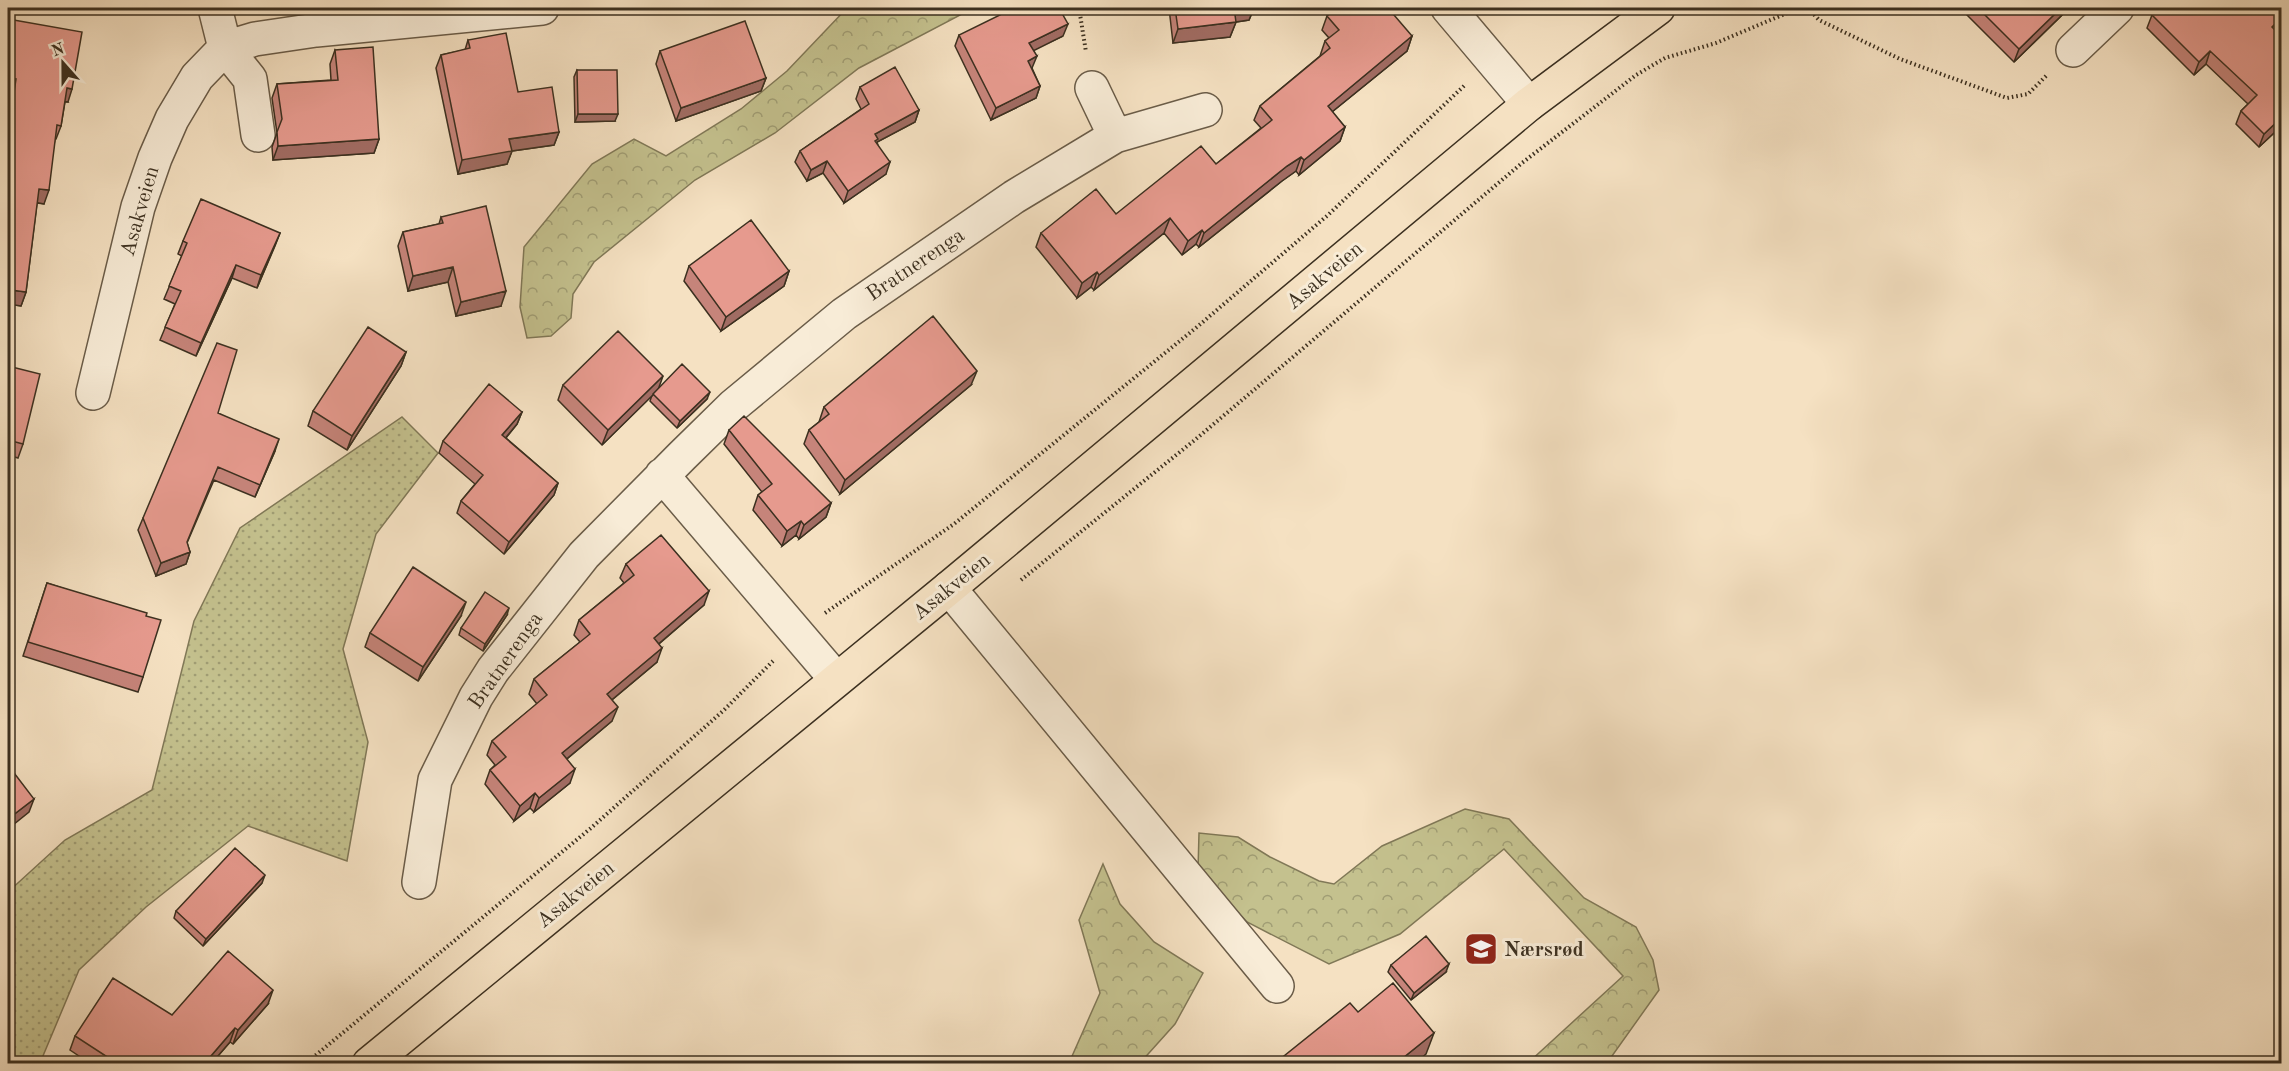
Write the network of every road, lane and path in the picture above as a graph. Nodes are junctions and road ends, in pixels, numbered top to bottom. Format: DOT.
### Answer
graph roads {
  1 [pos="215,8"];
  2 [pos="542,8"];
  3 [pos="1079,8"];
  4 [pos="1448,8"];
  5 [pos="1658,8"];
  6 [pos="1799,8"];
  7 [pos="1808,8"];
  8 [pos="2117,8"];
  9 [pos="225,48"];
  10 [pos="2073,50"];
  11 [pos="1473,78"];
  12 [pos="1092,88"];
  13 [pos="1529,104"];
  14 [pos="1205,110"];
  15 [pos="258,135"];
  16 [pos="1115,136"];
  17 [pos="93,393"];
  18 [pos="662,476"];
  19 [pos="1018,581"];
  20 [pos="949,588"];
  21 [pos="818,619"];
  22 [pos="778,656"];
  23 [pos="836,678"];
  24 [pos="419,882"];
  25 [pos="1276,986"];
  26 [pos="305,1064"];
  27 [pos="369,1064"];
  1 -- 9 [label="street"];
  2 -- 9 [label="street, Asakveien"];
  3 -- 12 [label="path"];
  4 -- 13 [label="street"];
  5 -- 13 [label="main road, Asakveien"];
  6 -- 19 [label="path"];
  7 -- 10 [label="path"];
  8 -- 10 [label="street"];
  9 -- 15 [label="street"];
  9 -- 17 [label="street, Asakveien"];
  11 -- 21 [label="path"];
  12 -- 16 [label="street"];
  13 -- 20 [label="main road, Asakveien"];
  14 -- 16 [label="street, Bratnerenga"];
  16 -- 18 [label="street, Bratnerenga"];
  18 -- 23 [label="street"];
  18 -- 24 [label="street, Bratnerenga"];
  20 -- 23 [label="main road, Asakveien"];
  20 -- 25 [label="street"];
  22 -- 26 [label="path"];
  23 -- 27 [label="main road, Asakveien"];
}
